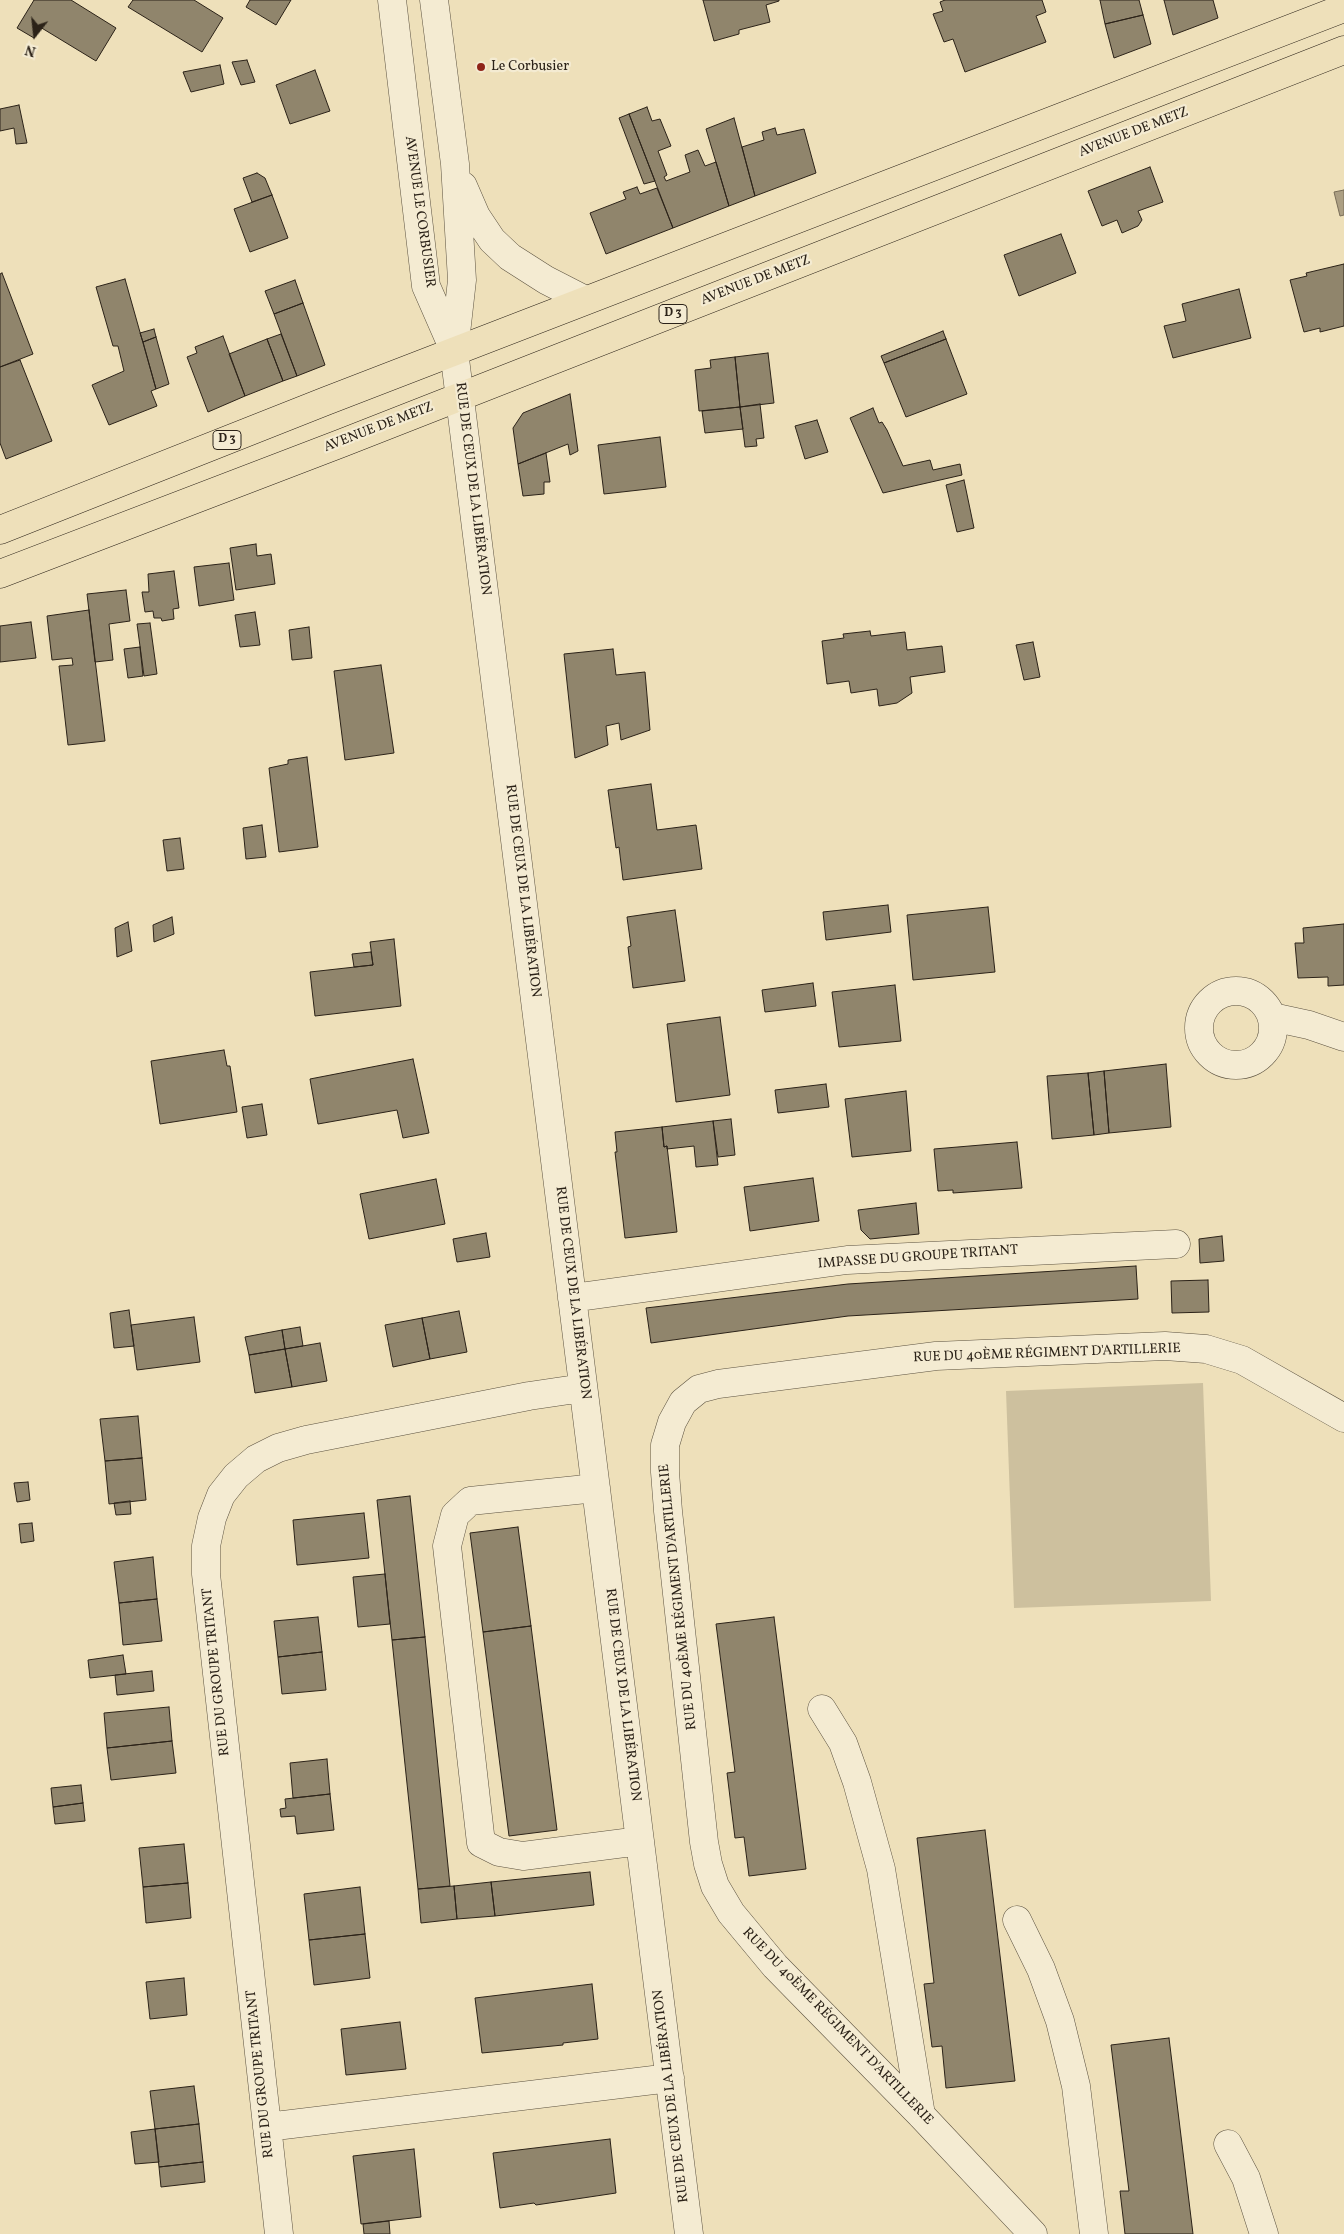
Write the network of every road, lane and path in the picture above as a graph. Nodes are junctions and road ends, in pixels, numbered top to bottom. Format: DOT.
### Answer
graph roads {
  1 [pos="392,0"];
  2 [pos="434,0"];
  3 [pos="1344,8"];
  4 [pos="1344,50"];
  5 [pos="454,164"];
  6 [pos="585,300"];
  7 [pos="454,352"];
  8 [pos="460,396"];
  9 [pos="0,530"];
  10 [pos="0,574"];
  11 [pos="1272,1017"];
  12 [pos="1344,1037"];
  13 [pos="1176,1244"];
  14 [pos="572,1298"];
  15 [pos="583,1388"];
  16 [pos="1344,1418"];
  17 [pos="596,1488"];
  18 [pos="822,1709"];
  19 [pos="640,1841"];
  20 [pos="1017,1920"];
  21 [pos="670,2078"];
  22 [pos="921,2115"];
  23 [pos="267,2127"];
  24 [pos="1228,2144"];
  25 [pos="279,2234"];
  26 [pos="689,2234"];
  27 [pos="1032,2234"];
  28 [pos="1094,2234"];
  29 [pos="1264,2234"];
  1 -- 7 [label="street, AVENUE LE CORBUSIER"];
  2 -- 5 [label="street"];
  3 -- 6 [label="main road, D 3"];
  4 -- 8 [label="main road, AVENUE DE METZ / D 3"];
  5 -- 6 [label="street"];
  5 -- 7 [label="street"];
  6 -- 7 [label="main road, D 3"];
  7 -- 8 [label="street, RUE DE CEUX DE LA LIBÉRATION"];
  7 -- 9 [label="main road, D 3"];
  8 -- 10 [label="main road, AVENUE DE METZ / D 3"];
  8 -- 14 [label="street, RUE DE CEUX DE LA LIBÉRATION"];
  11 -- 12 [label="street"];
  13 -- 14 [label="street, IMPASSE DU GROUPE TRITANT"];
  14 -- 15 [label="street, RUE DE CEUX DE LA LIBÉRATION"];
  15 -- 17 [label="street, RUE DE CEUX DE LA LIBÉRATION"];
  15 -- 23 [label="street, RUE DU GROUPE TRITANT"];
  16 -- 22 [label="street, RUE DU 40ÈME RÉGIMENT D'ARTILLERIE"];
  17 -- 19 [label="street, RUE DE CEUX DE LA LIBÉRATION"];
  17 -- 19 [label="street"];
  18 -- 22 [label="street"];
  19 -- 21 [label="street, RUE DE CEUX DE LA LIBÉRATION"];
  20 -- 28 [label="street"];
  21 -- 23 [label="street"];
  21 -- 26 [label="street, RUE DE CEUX DE LA LIBÉRATION"];
  22 -- 27 [label="street, RUE DU 40ÈME RÉGIMENT D'ARTILLERIE"];
  23 -- 25 [label="street, RUE DU GROUPE TRITANT"];
  24 -- 29 [label="street"];
}
